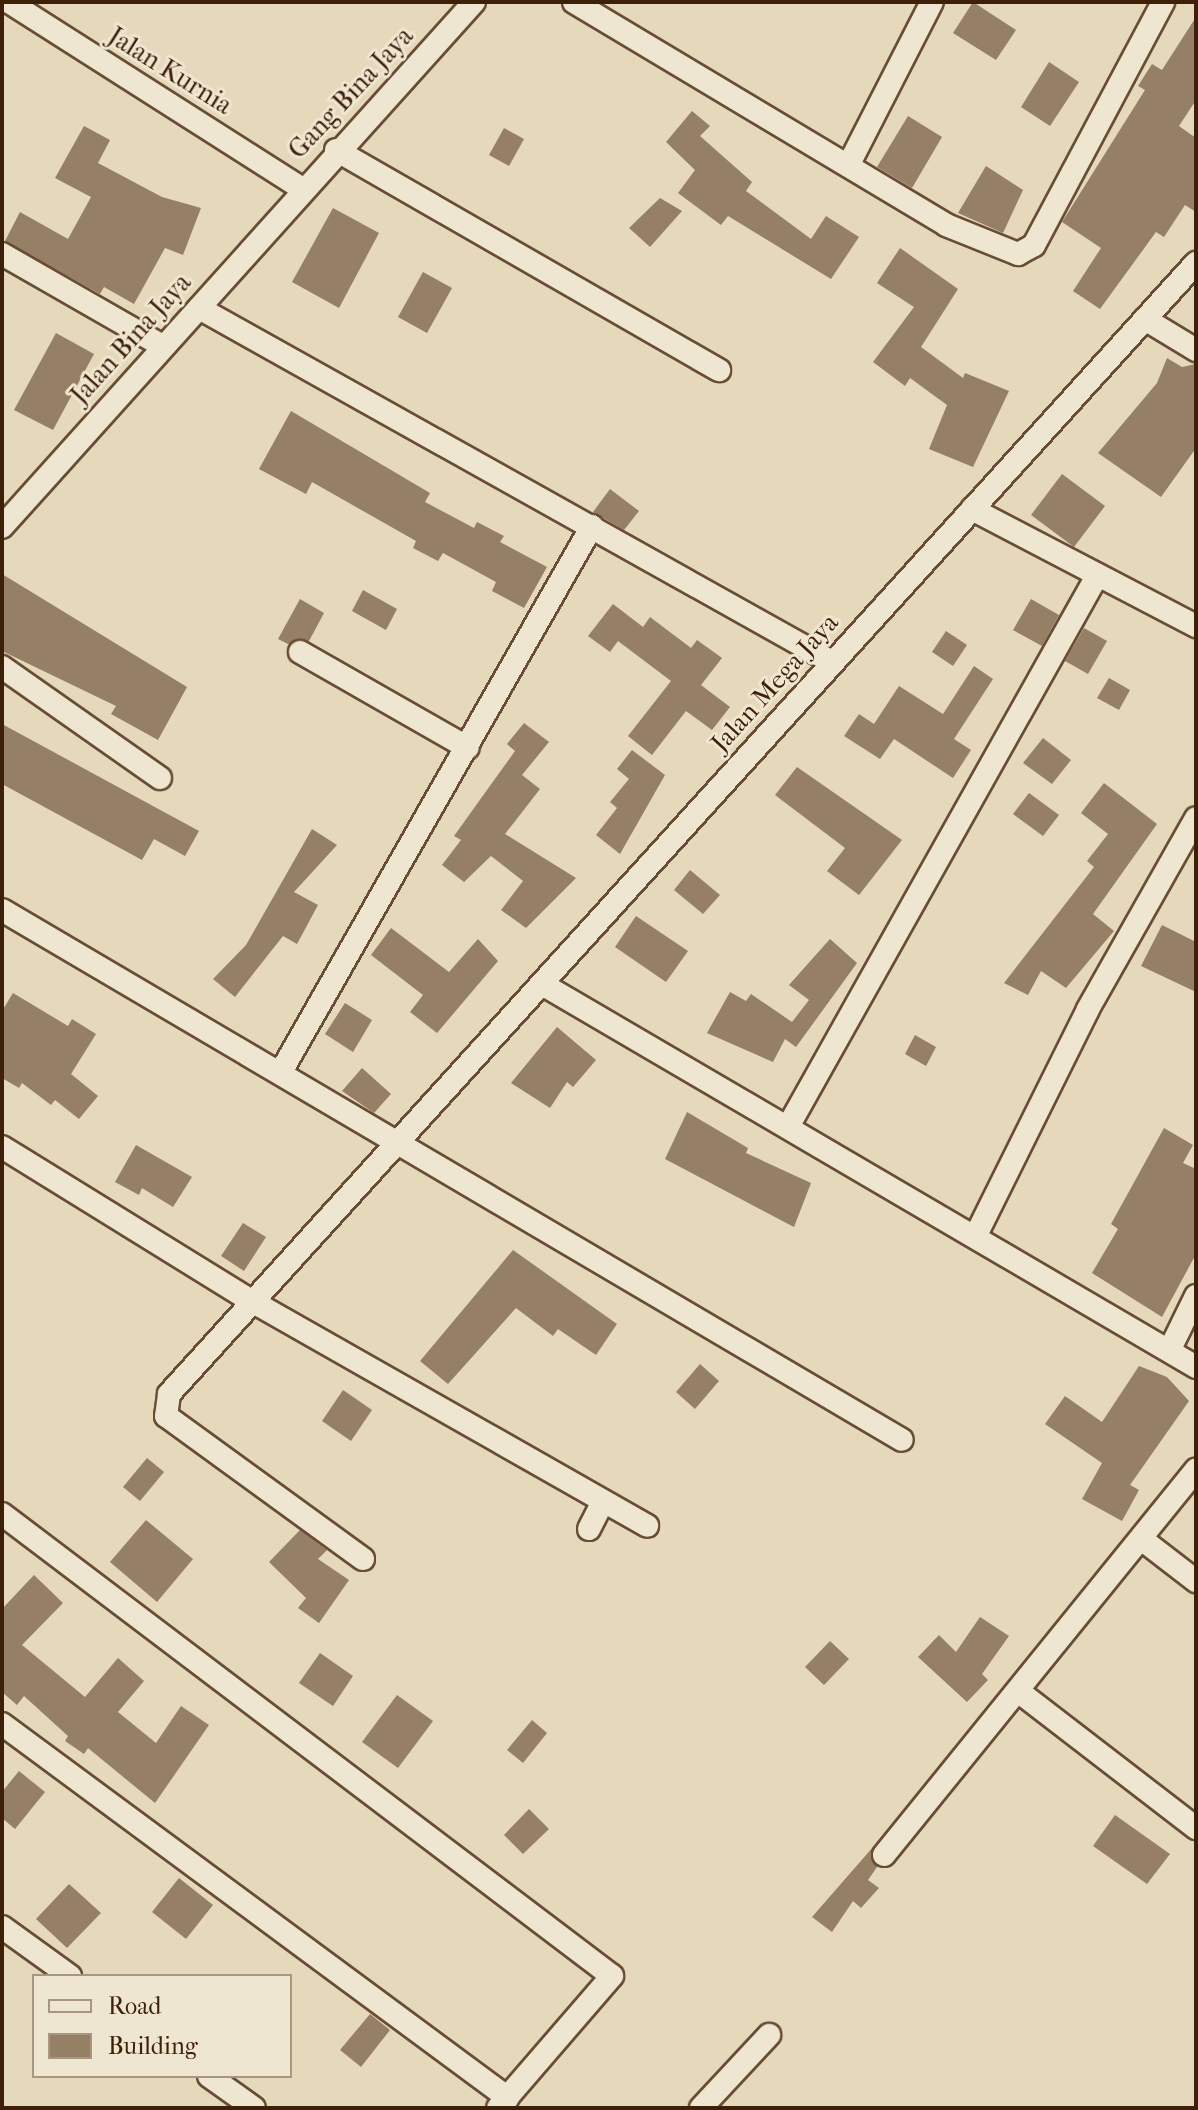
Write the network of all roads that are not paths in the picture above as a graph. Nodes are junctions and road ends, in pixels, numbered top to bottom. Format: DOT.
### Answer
graph roads {
  1 [pos="9,2"];
  2 [pos="474,2"];
  3 [pos="574,2"];
  4 [pos="932,2"];
  5 [pos="1163,2"];
  6 [pos="336,150"];
  7 [pos="849,164"];
  8 [pos="301,188"];
  9 [pos="2,254"];
  10 [pos="1196,263"];
  11 [pos="199,308"];
  12 [pos="1145,319"];
  13 [pos="161,345"];
  14 [pos="1196,350"];
  15 [pos="719,370"];
  16 [pos="972,509"];
  17 [pos="592,526"];
  18 [pos="2,527"];
  19 [pos="1097,576"];
  20 [pos="1196,626"];
  21 [pos="300,652"];
  22 [pos="832,662"];
  23 [pos="2,667"];
  24 [pos="468,748"];
  25 [pos="160,778"];
  26 [pos="1196,818"];
  27 [pos="2,910"];
  28 [pos="542,984"];
  29 [pos="282,1070"];
  30 [pos="789,1125"];
  31 [pos="395,1139"];
  32 [pos="2,1147"];
  33 [pos="976,1235"];
  34 [pos="1196,1296"];
  35 [pos="255,1303"];
  36 [pos="1170,1349"];
  37 [pos="1196,1367"];
  38 [pos="902,1440"];
  39 [pos="1196,1470"];
  40 [pos="603,1502"];
  41 [pos="2,1514"];
  42 [pos="647,1526"];
  43 [pos="589,1529"];
  44 [pos="1144,1541"];
  45 [pos="363,1559"];
  46 [pos="1196,1581"];
  47 [pos="1018,1691"];
  48 [pos="2,1724"];
  49 [pos="1196,1828"];
  50 [pos="884,1855"];
  51 [pos="2,1927"];
  52 [pos="67,1974"];
  53 [pos="769,2035"];
  54 [pos="212,2078"];
  55 [pos="503,2103"];
  56 [pos="254,2108"];
  57 [pos="701,2108"];
  1 -- 8 [label="street, Jalan Kurnia"];
  2 -- 6 [label="street, Gang Bina Jaya"];
  3 -- 7 [label="street"];
  4 -- 7 [label="street"];
  5 -- 7 [label="street"];
  6 -- 8 [label="street, Gang Bina Jaya"];
  6 -- 15 [label="street"];
  8 -- 11 [label="street, Jalan Bina Jaya"];
  9 -- 13 [label="street"];
  10 -- 12 [label="street, Jalan Mega Jaya"];
  11 -- 13 [label="street, Jalan Bina Jaya"];
  11 -- 17 [label="street"];
  12 -- 14 [label="street"];
  12 -- 16 [label="street, Jalan Mega Jaya"];
  13 -- 18 [label="street, Jalan Bina Jaya"];
  16 -- 19 [label="street"];
  16 -- 22 [label="street, Jalan Mega Jaya"];
  17 -- 22 [label="street"];
  17 -- 24 [label="street"];
  19 -- 20 [label="street"];
  19 -- 30 [label="street"];
  21 -- 24 [label="street"];
  22 -- 28 [label="street, Jalan Mega Jaya"];
  23 -- 25 [label="street"];
  24 -- 29 [label="street"];
  26 -- 33 [label="street"];
  27 -- 29 [label="street"];
  28 -- 30 [label="street"];
  28 -- 31 [label="street, Jalan Mega Jaya"];
  29 -- 31 [label="street"];
  30 -- 33 [label="street"];
  31 -- 35 [label="street, Jalan Mega Jaya"];
  31 -- 38 [label="street"];
  32 -- 35 [label="street"];
  33 -- 36 [label="street"];
  34 -- 36 [label="street"];
  35 -- 40 [label="street"];
  35 -- 45 [label="street, Jalan Mega Jaya"];
  36 -- 37 [label="street"];
  39 -- 44 [label="street"];
  40 -- 42 [label="street"];
  40 -- 43 [label="street"];
  41 -- 55 [label="street"];
  44 -- 46 [label="street"];
  44 -- 47 [label="street"];
  47 -- 49 [label="street"];
  47 -- 50 [label="street"];
  48 -- 55 [label="street"];
  51 -- 52 [label="street"];
  53 -- 57 [label="street"];
  54 -- 56 [label="street"];
}
